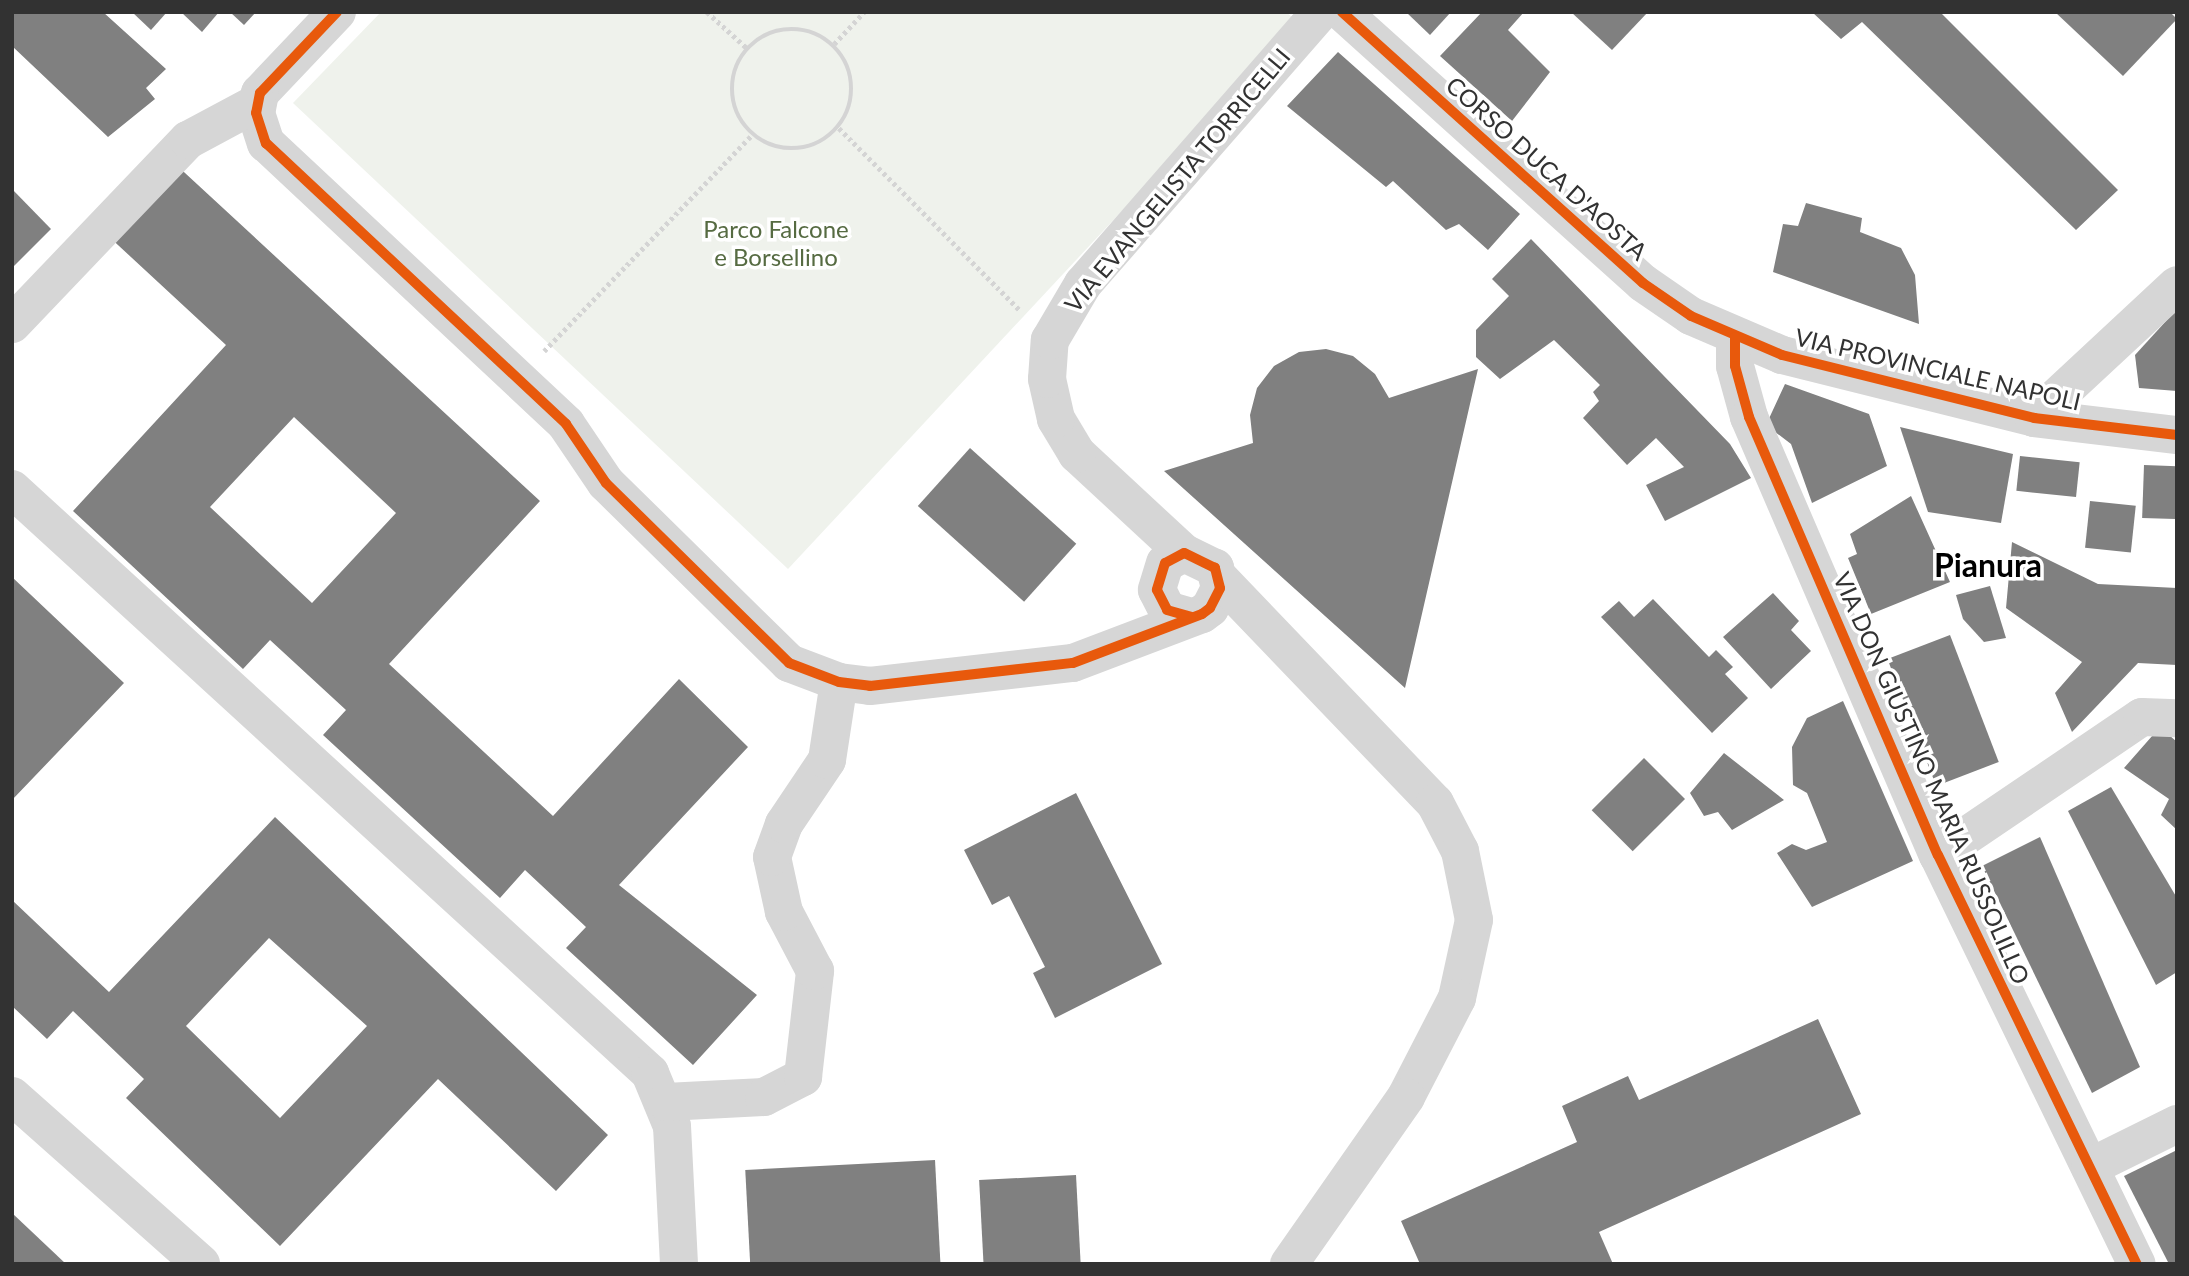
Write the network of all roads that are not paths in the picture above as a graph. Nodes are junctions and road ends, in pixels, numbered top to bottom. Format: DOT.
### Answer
graph roads {
  1 [pos="337,12"];
  2 [pos="1320,12"];
  3 [pos="1342,12"];
  4 [pos="257,103"];
  5 [pos="2177,285"];
  6 [pos="12,324"];
  7 [pos="1735,337"];
  8 [pos="2034,418"];
  9 [pos="2177,435"];
  10 [pos="12,489"];
  11 [pos="1184,553"];
  12 [pos="1219,578"];
  13 [pos="1156,579"];
  14 [pos="1244,611"];
  15 [pos="1196,615"];
  16 [pos="1073,663"];
  17 [pos="839,682"];
  18 [pos="2177,718"];
  19 [pos="1938,855"];
  20 [pos="12,1096"];
  21 [pos="666,1102"];
  22 [pos="2177,1125"];
  23 [pos="2090,1167"];
  24 [pos="201,1264"];
  25 [pos="679,1264"];
  26 [pos="1289,1264"];
  27 [pos="2137,1264"];
  1 -- 4 [label="street"];
  2 -- 11 [label="street, VIA EVANGELISTA TORRICELLI"];
  3 -- 7 [label="street, CORSO DUCA D'AOSTA"];
  4 -- 6 [label="street"];
  4 -- 17 [label="street"];
  5 -- 8 [label="street"];
  7 -- 8 [label="street, VIA PROVINCIALE NAPOLI"];
  7 -- 19 [label="street, VIA DON GIUSTINO MARIA RUSSOLILLO"];
  8 -- 9 [label="street, VIA PROVINCIALE NAPOLI"];
  10 -- 21 [label="street"];
  11 -- 12 [label="street"];
  11 -- 13 [label="street"];
  12 -- 14 [label="street"];
  12 -- 15 [label="street"];
  13 -- 15 [label="street"];
  13 -- 16 [label="street"];
  14 -- 15 [label="street"];
  14 -- 26 [label="street"];
  15 -- 16 [label="street"];
  16 -- 17 [label="street"];
  17 -- 21 [label="street"];
  18 -- 19 [label="street"];
  19 -- 23 [label="street, VIA DON GIUSTINO MARIA RUSSOLILLO"];
  20 -- 24 [label="street"];
  21 -- 25 [label="street"];
  22 -- 23 [label="street"];
  23 -- 27 [label="street, VIA DON GIUSTINO MARIA RUSSOLILLO"];
}
